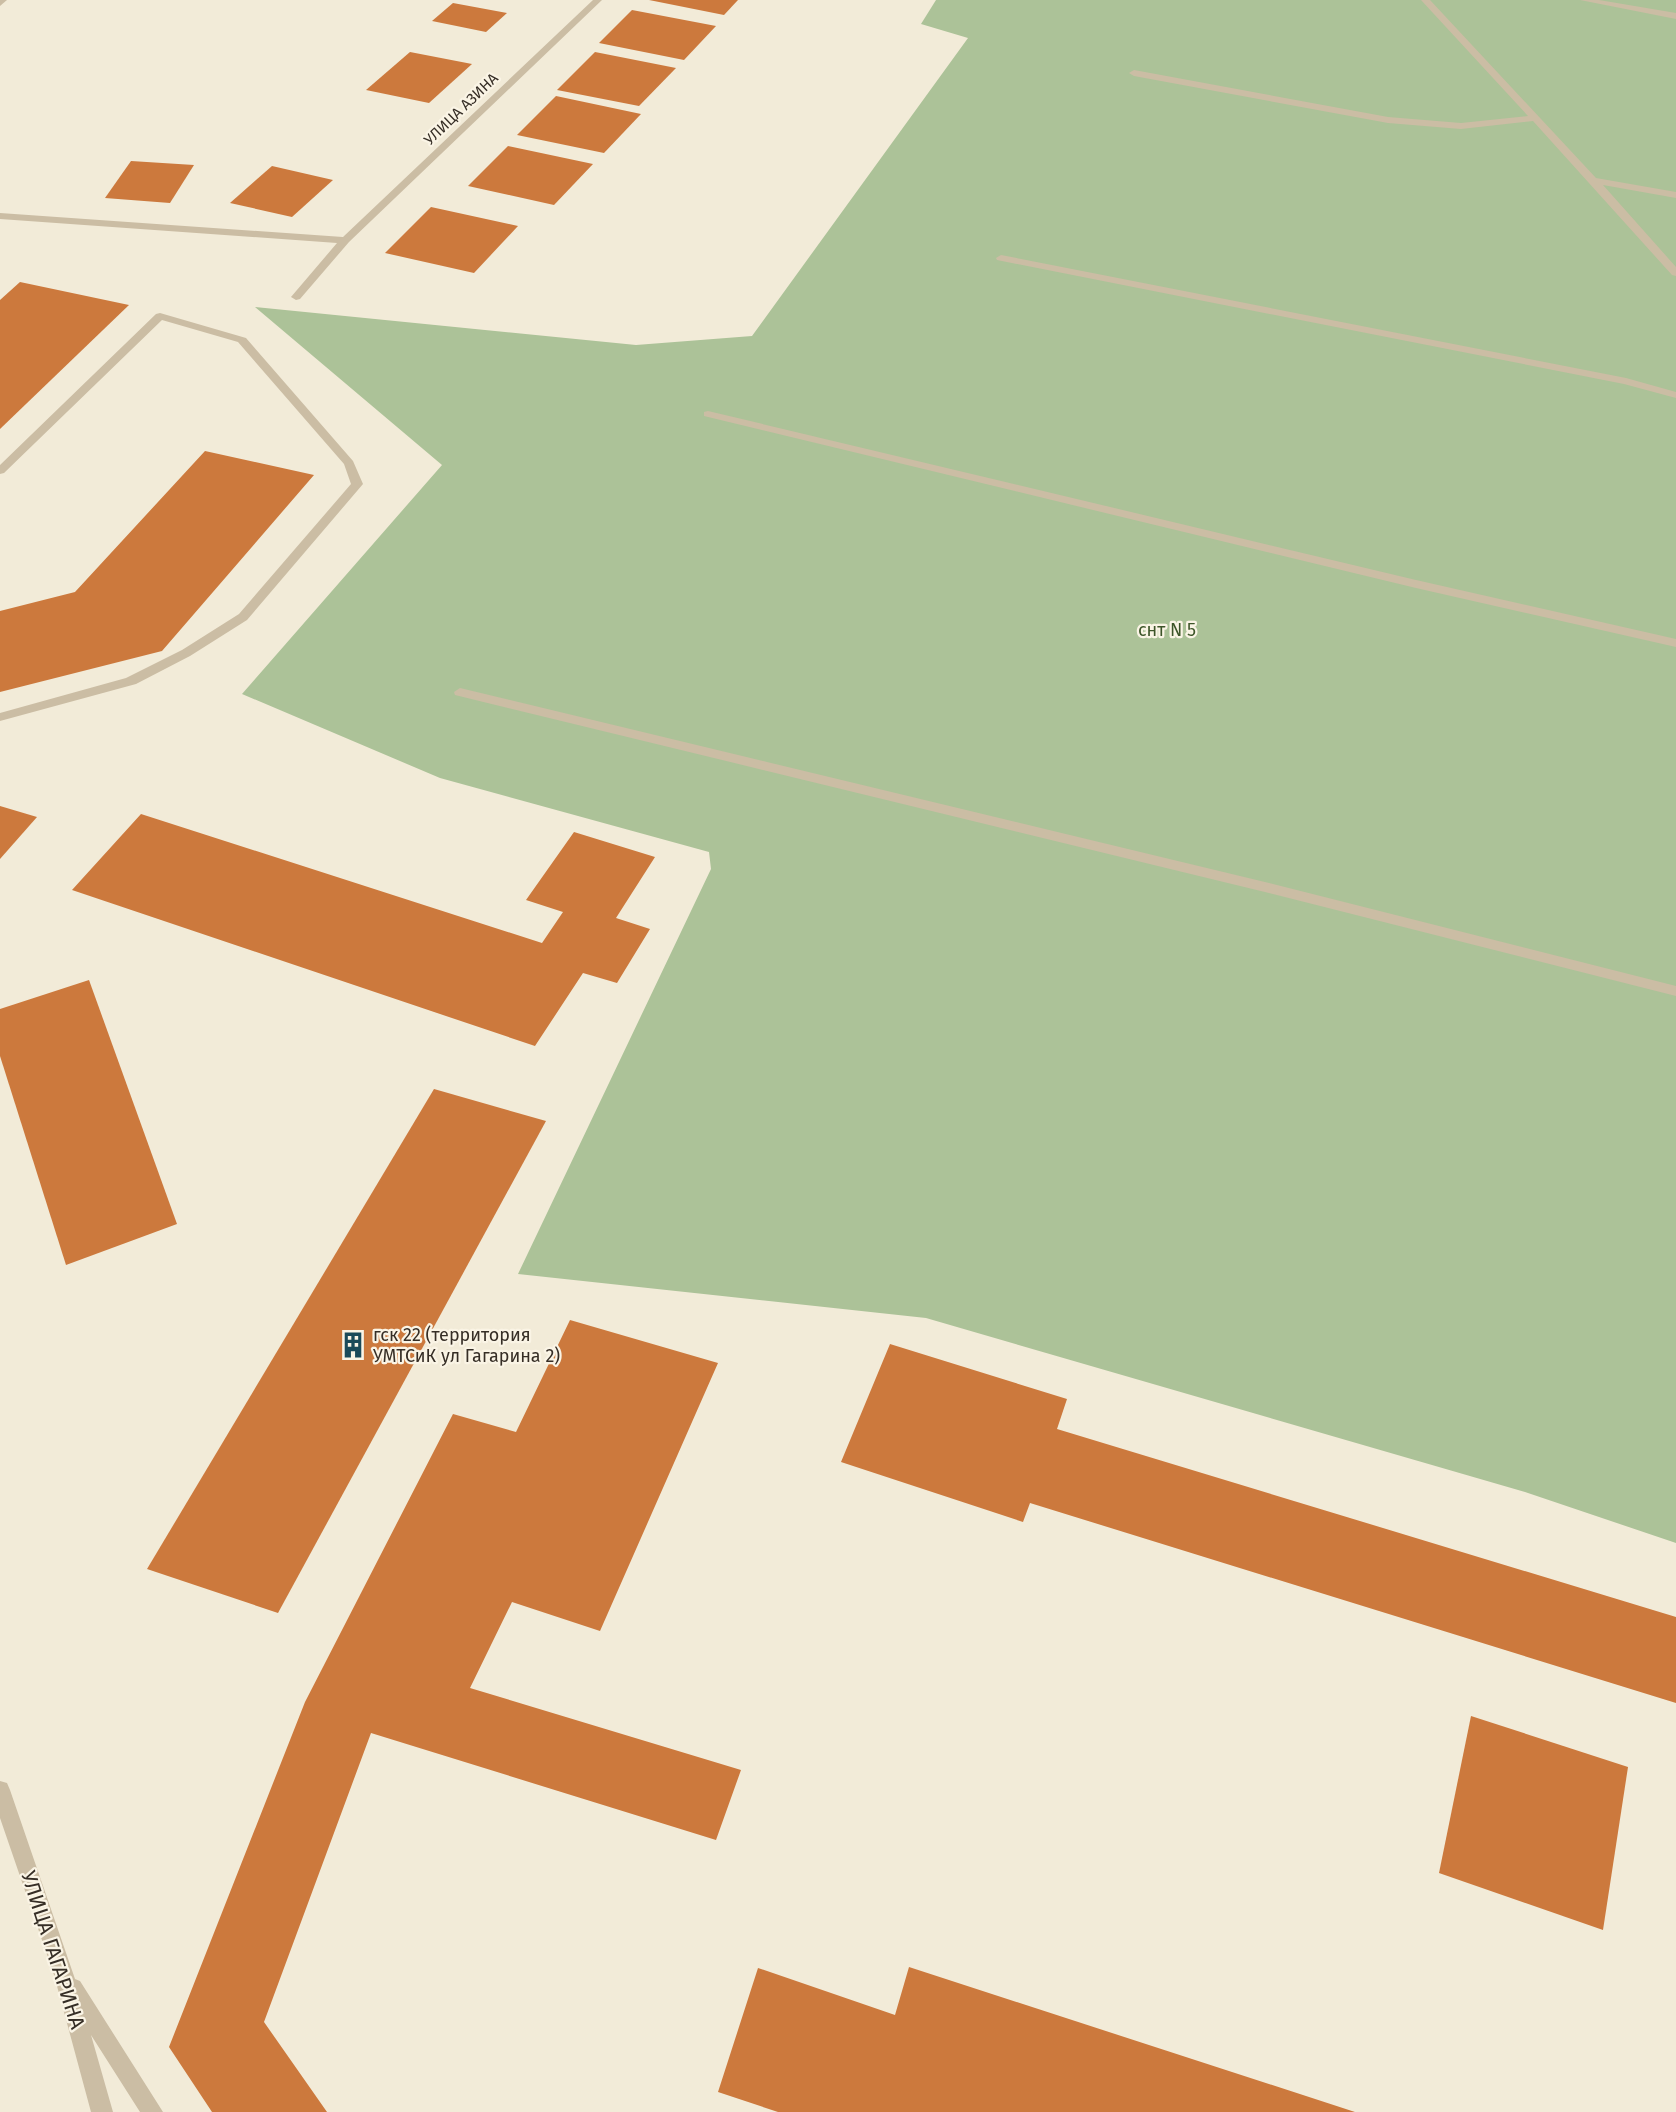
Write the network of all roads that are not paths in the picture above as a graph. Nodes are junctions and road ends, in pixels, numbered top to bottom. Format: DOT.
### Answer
graph roads {
  1 [pos="598,0"];
  2 [pos="1425,0"];
  3 [pos="1584,0"];
  4 [pos="1676,16"];
  5 [pos="1134,73"];
  6 [pos="1535,118"];
  7 [pos="1593,180"];
  8 [pos="1676,195"];
  9 [pos="0,216"];
  10 [pos="345,240"];
  11 [pos="1001,258"];
  12 [pos="1676,273"];
  13 [pos="296,297"];
  14 [pos="1676,395"];
  15 [pos="708,414"];
  16 [pos="0,471"];
  17 [pos="1676,643"];
  18 [pos="460,692"];
  19 [pos="0,717"];
  20 [pos="1676,991"];
  21 [pos="0,1790"];
  22 [pos="64,1975"];
  23 [pos="102,2112"];
  24 [pos="152,2112"];
  1 -- 10 [label="street, УЛИЦА АЗИНА"];
  2 -- 6 [label="street"];
  3 -- 4 [label="street"];
  5 -- 6 [label="street"];
  6 -- 7 [label="street"];
  7 -- 8 [label="street"];
  7 -- 12 [label="street"];
  9 -- 10 [label="street"];
  10 -- 13 [label="street, УЛИЦА АЗИНА"];
  11 -- 14 [label="street"];
  15 -- 17 [label="street"];
  16 -- 19 [label="street"];
  18 -- 20 [label="street"];
  21 -- 22 [label="street, УЛИЦА ГАГАРИНА"];
  22 -- 23 [label="street, УЛИЦА ГАГАРИНА"];
  22 -- 24 [label="street"];
}
